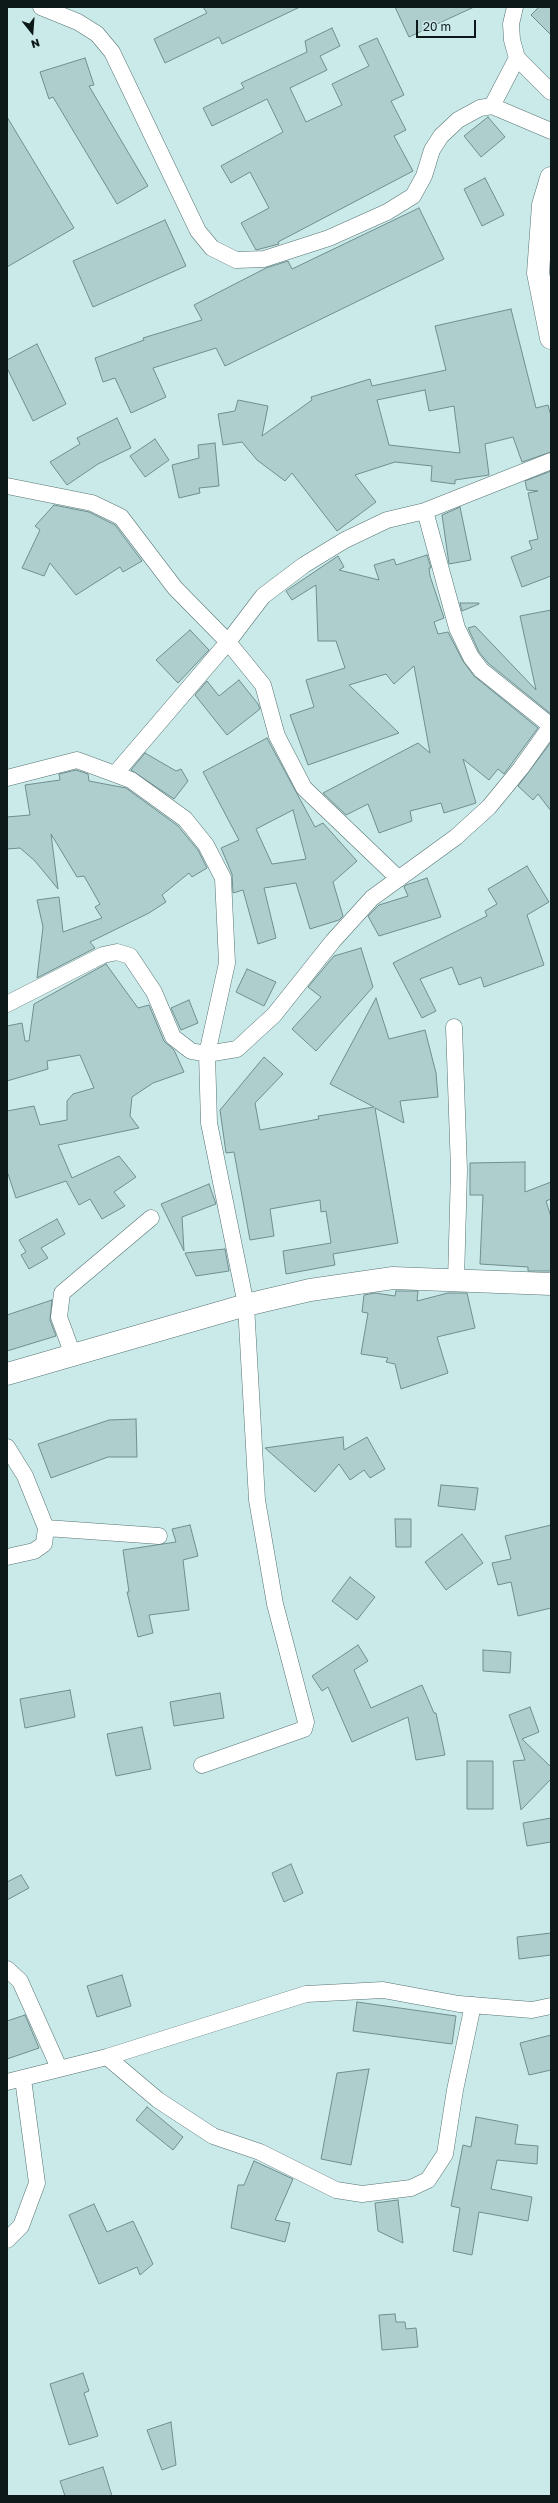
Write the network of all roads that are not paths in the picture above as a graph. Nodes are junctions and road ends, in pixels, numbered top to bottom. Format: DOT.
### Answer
graph roads {
  1 [pos="41,7"];
  2 [pos="515,7"];
  3 [pos="517,58"];
  4 [pos="551,92"];
  5 [pos="492,106"];
  6 [pos="551,131"];
  7 [pos="551,178"];
  8 [pos="551,338"];
  9 [pos="551,461"];
  10 [pos="7,486"];
  11 [pos="425,511"];
  12 [pos="228,642"];
  13 [pos="551,726"];
  14 [pos="115,774"];
  15 [pos="7,778"];
  16 [pos="399,879"];
  17 [pos="7,1004"];
  18 [pos="454,1027"];
  19 [pos="207,1054"];
  20 [pos="151,1218"];
  21 [pos="456,1280"];
  22 [pos="551,1284"];
  23 [pos="246,1305"];
  24 [pos="73,1355"];
  25 [pos="7,1374"];
  26 [pos="7,1447"];
  27 [pos="46,1528"];
  28 [pos="159,1536"];
  29 [pos="7,1557"];
  30 [pos="202,1765"];
  31 [pos="7,1969"];
  32 [pos="473,2005"];
  33 [pos="551,2006"];
  34 [pos="107,2057"];
  35 [pos="59,2068"];
  36 [pos="23,2079"];
  37 [pos="7,2082"];
  38 [pos="7,2240"];
  1 -- 5 [label="street"];
  2 -- 3 [label="street"];
  3 -- 4 [label="street"];
  3 -- 5 [label="street"];
  5 -- 6 [label="street"];
  7 -- 8 [label="street"];
  9 -- 11 [label="street"];
  10 -- 12 [label="street"];
  11 -- 12 [label="street"];
  11 -- 13 [label="street"];
  12 -- 14 [label="street"];
  12 -- 16 [label="street"];
  13 -- 16 [label="street"];
  14 -- 15 [label="street"];
  14 -- 19 [label="street"];
  16 -- 19 [label="street"];
  17 -- 19 [label="street"];
  18 -- 21 [label="street"];
  19 -- 23 [label="street"];
  20 -- 24 [label="street"];
  21 -- 22 [label="street"];
  21 -- 23 [label="street"];
  23 -- 24 [label="street"];
  23 -- 30 [label="street"];
  24 -- 25 [label="street"];
  26 -- 27 [label="street"];
  27 -- 28 [label="street"];
  27 -- 29 [label="street"];
  31 -- 35 [label="street"];
  32 -- 33 [label="street"];
  32 -- 34 [label="street"];
  32 -- 34 [label="street"];
  34 -- 35 [label="street"];
  35 -- 36 [label="street"];
  36 -- 37 [label="street"];
  36 -- 38 [label="street"];
}
